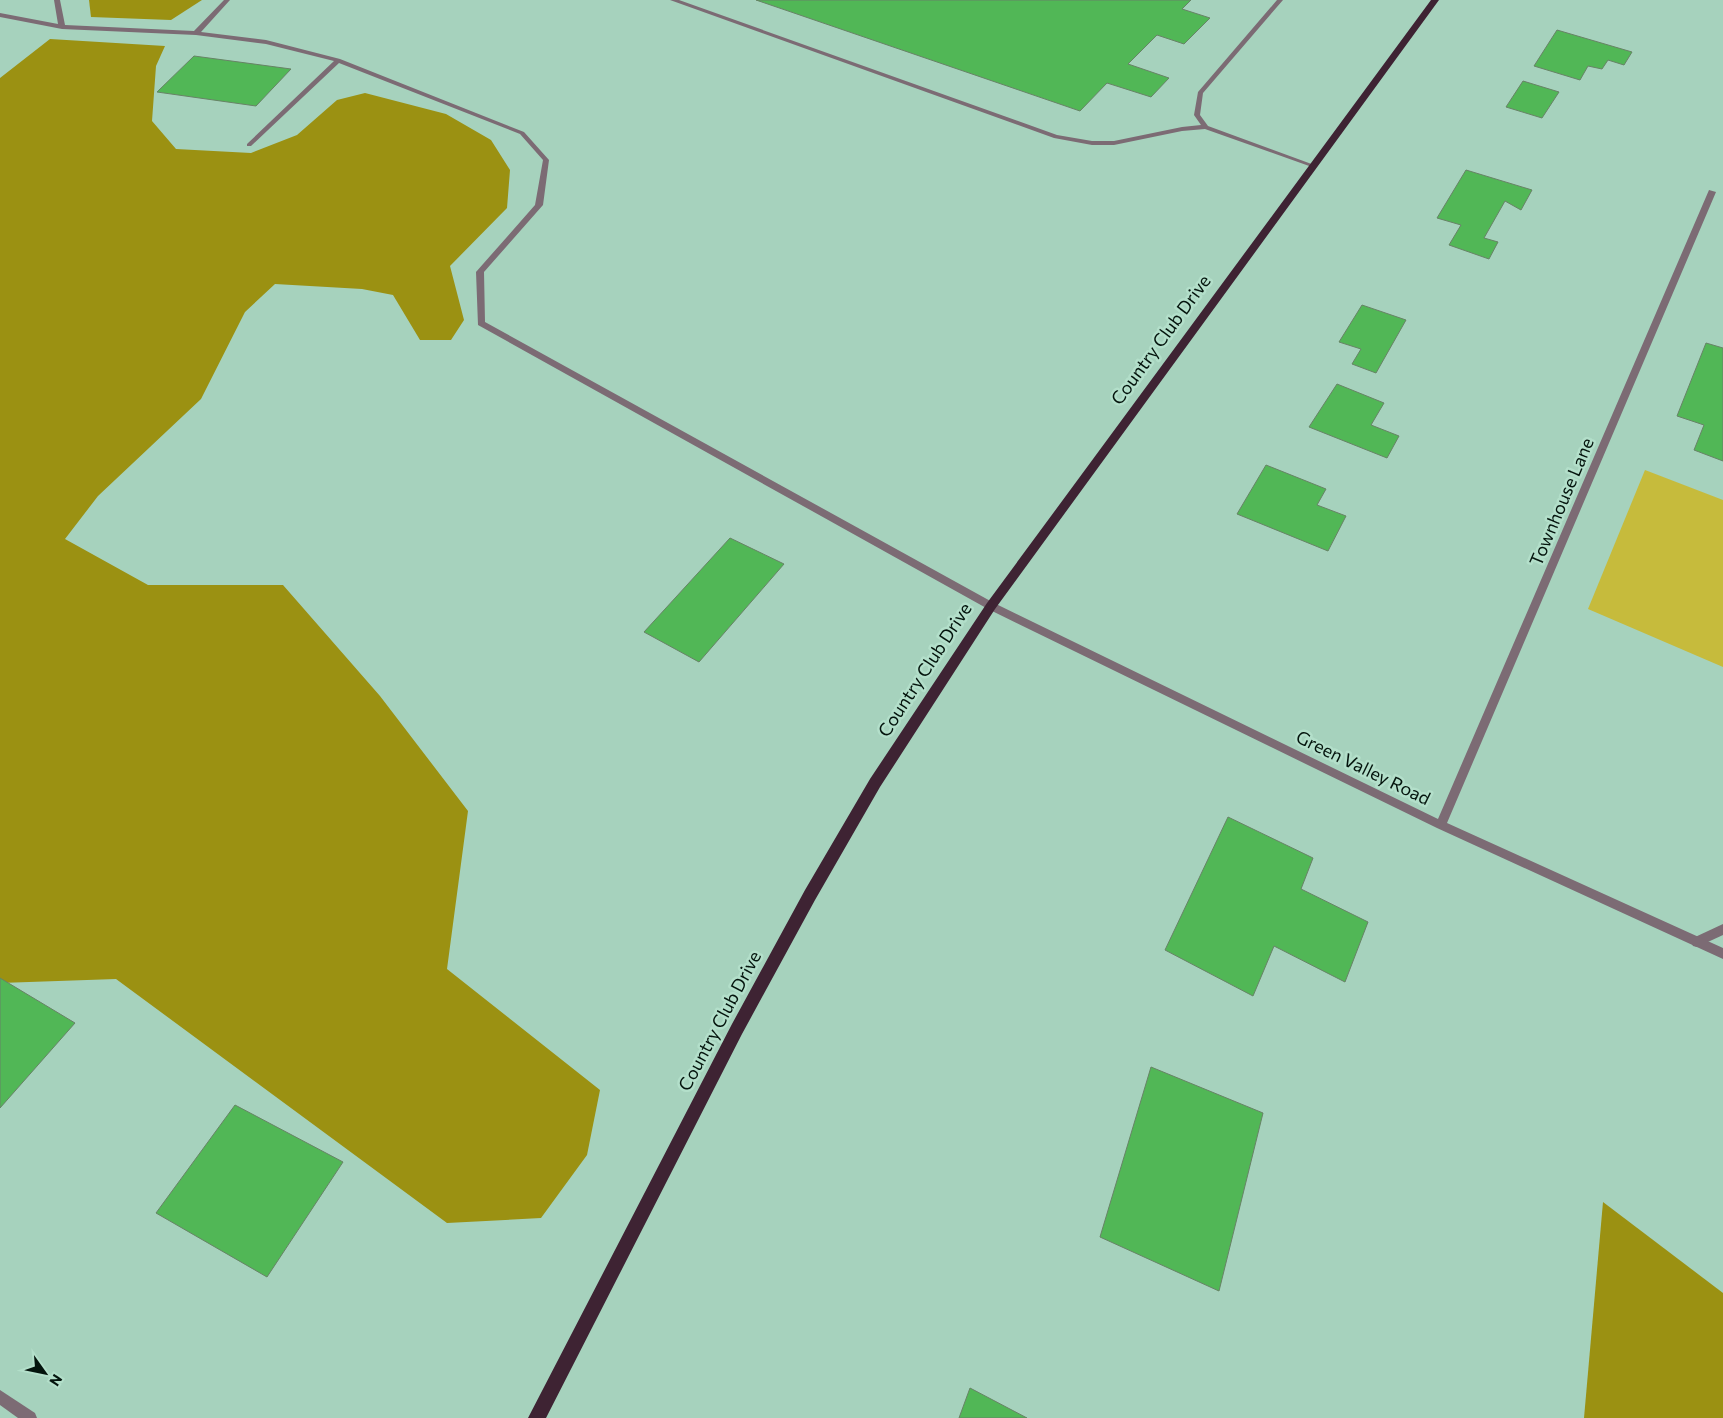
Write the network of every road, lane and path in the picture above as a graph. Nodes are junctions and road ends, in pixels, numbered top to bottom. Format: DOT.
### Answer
graph roads {
  1 [pos="57,0"];
  2 [pos="227,0"];
  3 [pos="674,0"];
  4 [pos="1280,0"];
  5 [pos="1435,0"];
  6 [pos="0,15"];
  7 [pos="62,27"];
  8 [pos="196,33"];
  9 [pos="338,60"];
  10 [pos="1206,128"];
  11 [pos="249,145"];
  12 [pos="1314,166"];
  13 [pos="1712,192"];
  14 [pos="991,606"];
  15 [pos="1441,825"];
  16 [pos="1723,929"];
  17 [pos="1696,942"];
  18 [pos="1723,954"];
  19 [pos="0,1397"];
  20 [pos="30,1418"];
  21 [pos="537,1418"];
  1 -- 7 [label="street"];
  2 -- 8 [label="street"];
  3 -- 10 [label="street"];
  4 -- 10 [label="street"];
  5 -- 12 [label="main road, Country Club Drive"];
  6 -- 7 [label="street"];
  7 -- 8 [label="street"];
  8 -- 9 [label="street"];
  9 -- 11 [label="street"];
  9 -- 14 [label="street, Green Valley Road"];
  10 -- 12 [label="street"];
  12 -- 14 [label="main road, Country Club Drive"];
  13 -- 15 [label="street, Townhouse Lane"];
  14 -- 15 [label="street, Green Valley Road"];
  14 -- 21 [label="main road, Country Club Drive"];
  15 -- 17 [label="street, Green Valley Road"];
  16 -- 17 [label="street"];
  17 -- 18 [label="street, Green Valley Road"];
  19 -- 20 [label="street"];
}
